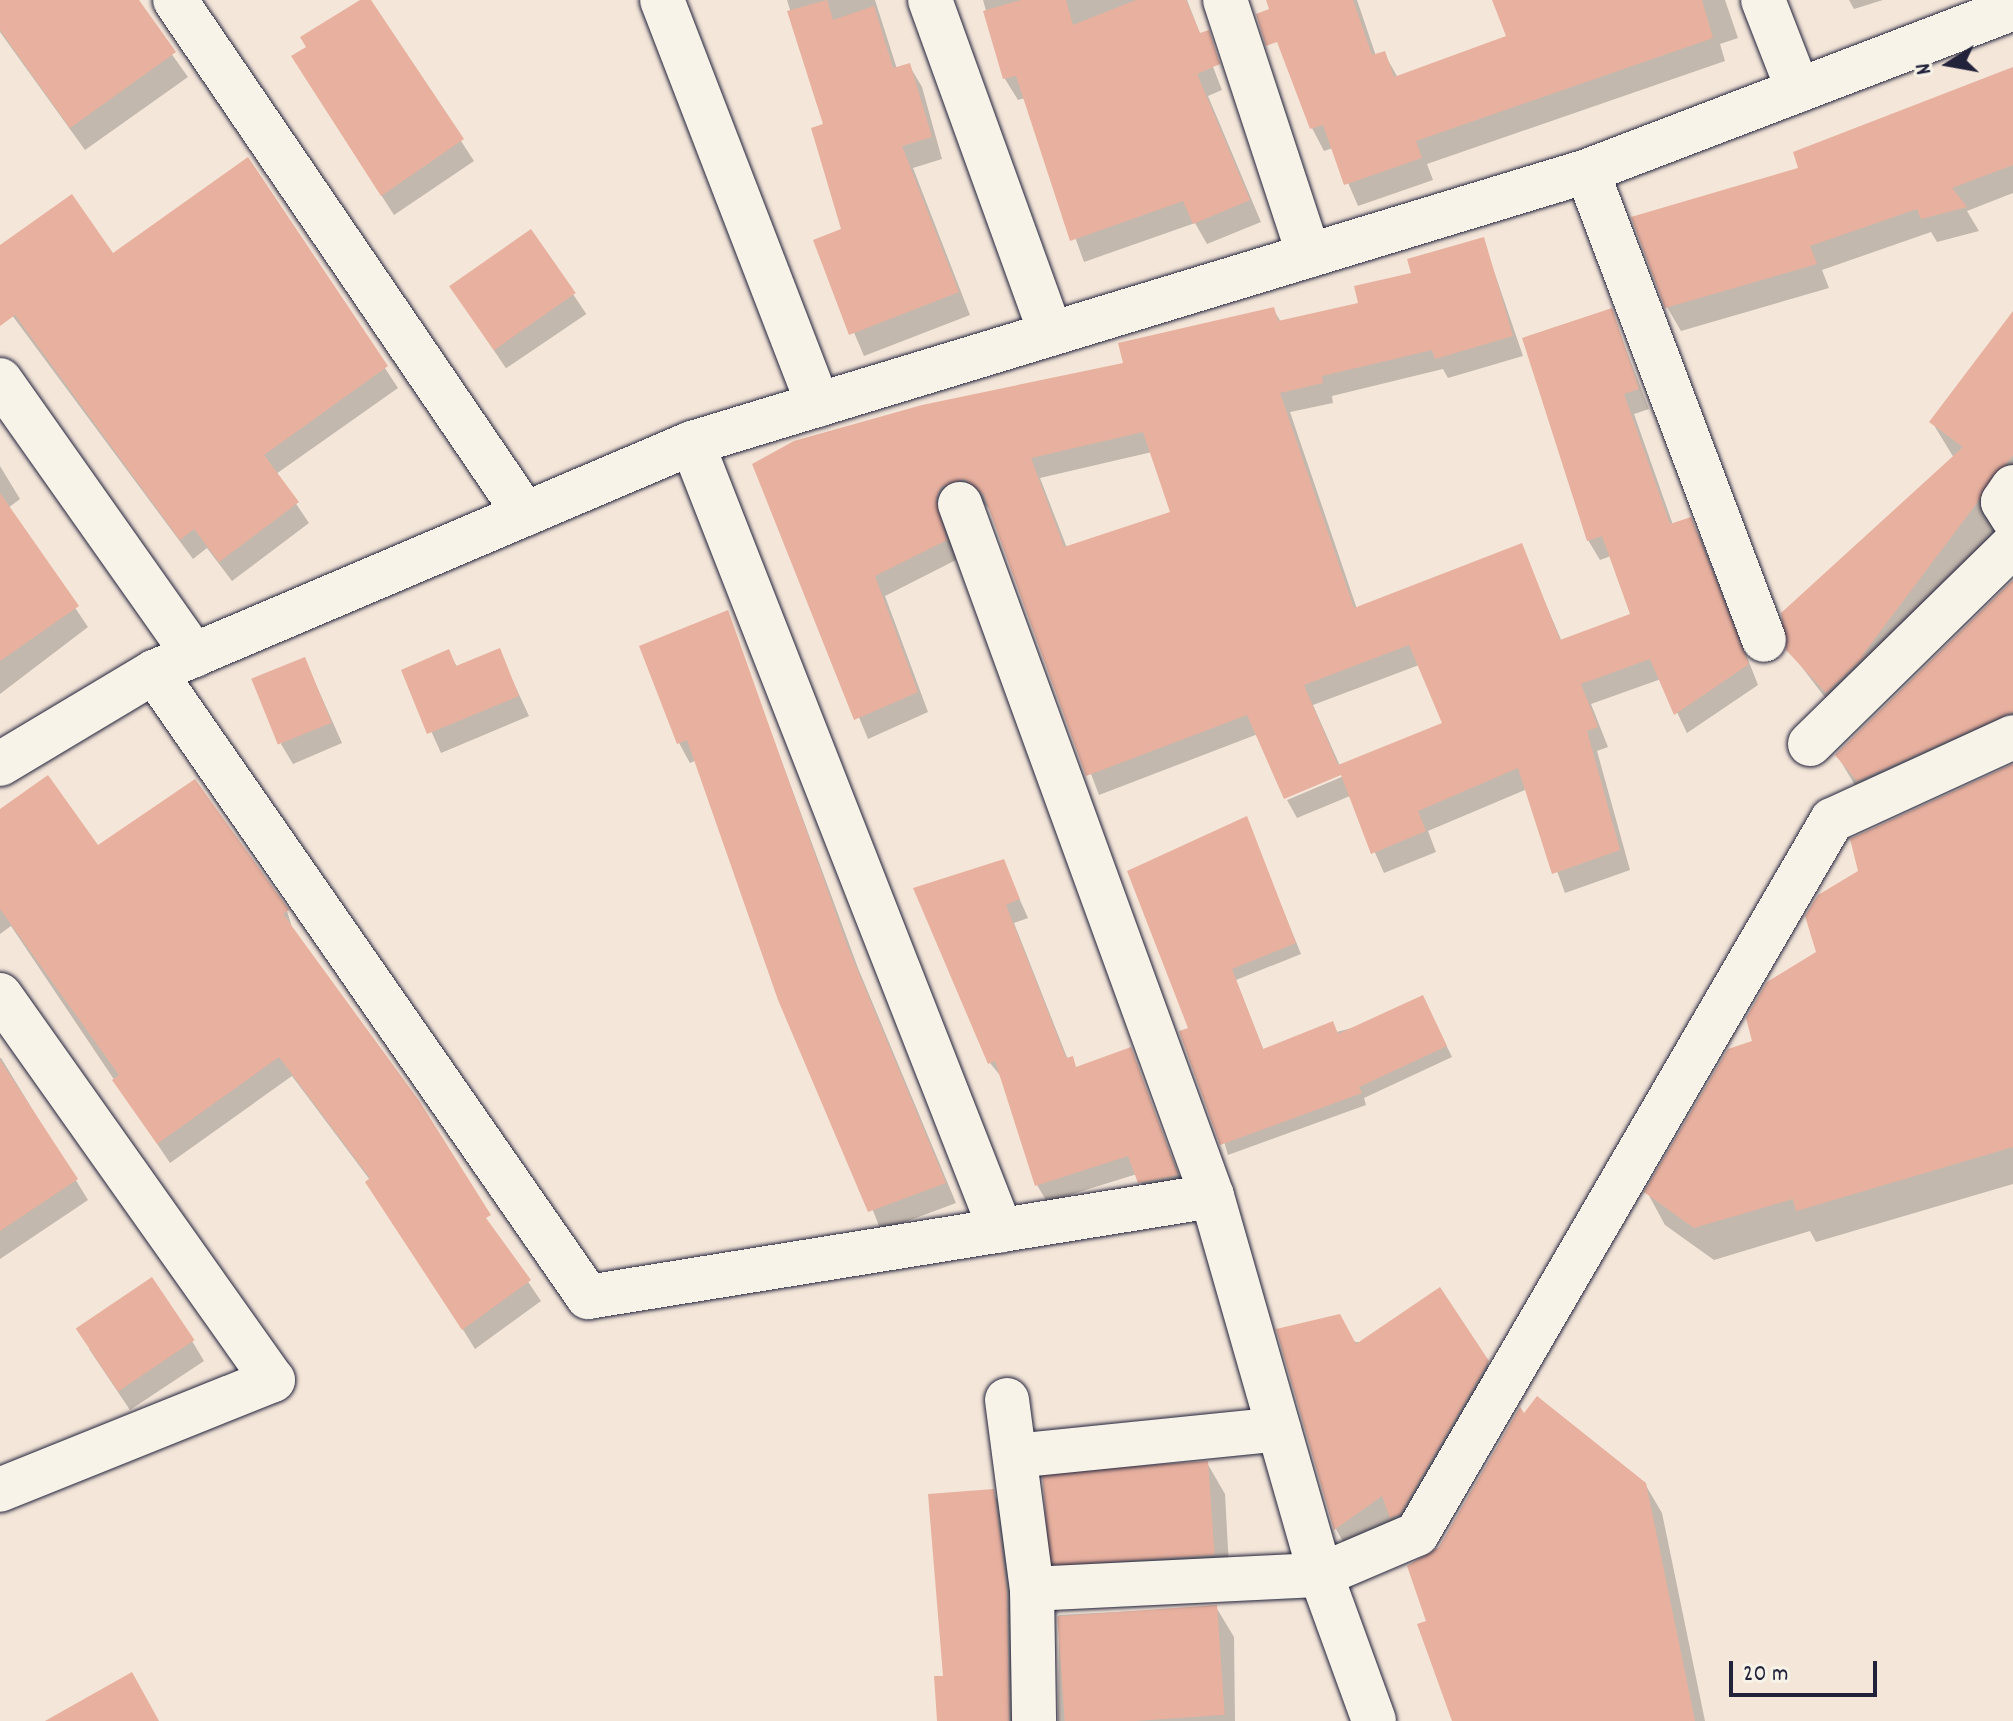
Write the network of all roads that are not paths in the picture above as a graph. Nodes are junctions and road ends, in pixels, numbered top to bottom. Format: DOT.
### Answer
graph roads {
  1 [pos="175,0"];
  2 [pos="662,0"];
  3 [pos="930,0"];
  4 [pos="1225,0"];
  5 [pos="1763,0"];
  6 [pos="2013,8"];
  7 [pos="1798,90"];
  8 [pos="1587,171"];
  9 [pos="1309,256"];
  10 [pos="1051,334"];
  11 [pos="0,380"];
  12 [pos="818,405"];
  13 [pos="692,443"];
  14 [pos="2013,487"];
  15 [pos="960,504"];
  16 [pos="525,514"];
  17 [pos="2013,518"];
  18 [pos="2013,545"];
  19 [pos="1764,640"];
  20 [pos="194,655"];
  21 [pos="154,672"];
  22 [pos="2013,737"];
  23 [pos="1810,744"];
  24 [pos="0,764"];
  25 [pos="0,995"];
  26 [pos="1212,1196"];
  27 [pos="1001,1231"];
  28 [pos="1007,1400"];
  29 [pos="1279,1429"];
  30 [pos="1015,1456"];
  31 [pos="0,1490"];
  32 [pos="1321,1575"];
  33 [pos="1032,1589"];
  34 [pos="1034,1721"];
  35 [pos="1374,1721"];
  1 -- 16 [label="street"];
  2 -- 12 [label="street"];
  3 -- 10 [label="street"];
  4 -- 9 [label="street"];
  5 -- 7 [label="street"];
  6 -- 7 [label="street"];
  7 -- 8 [label="street"];
  8 -- 9 [label="street"];
  8 -- 19 [label="street"];
  9 -- 10 [label="street"];
  10 -- 12 [label="street"];
  11 -- 20 [label="street"];
  12 -- 13 [label="street"];
  13 -- 16 [label="street"];
  13 -- 27 [label="street"];
  14 -- 17 [label="street"];
  15 -- 26 [label="street"];
  16 -- 20 [label="street"];
  18 -- 23 [label="street"];
  20 -- 21 [label="street"];
  21 -- 24 [label="street"];
  21 -- 27 [label="street"];
  22 -- 32 [label="street"];
  25 -- 31 [label="street"];
  26 -- 27 [label="street"];
  26 -- 29 [label="street"];
  28 -- 30 [label="street"];
  29 -- 30 [label="street"];
  29 -- 32 [label="street"];
  30 -- 33 [label="street"];
  32 -- 33 [label="street"];
  32 -- 35 [label="street"];
  33 -- 34 [label="street"];
}
